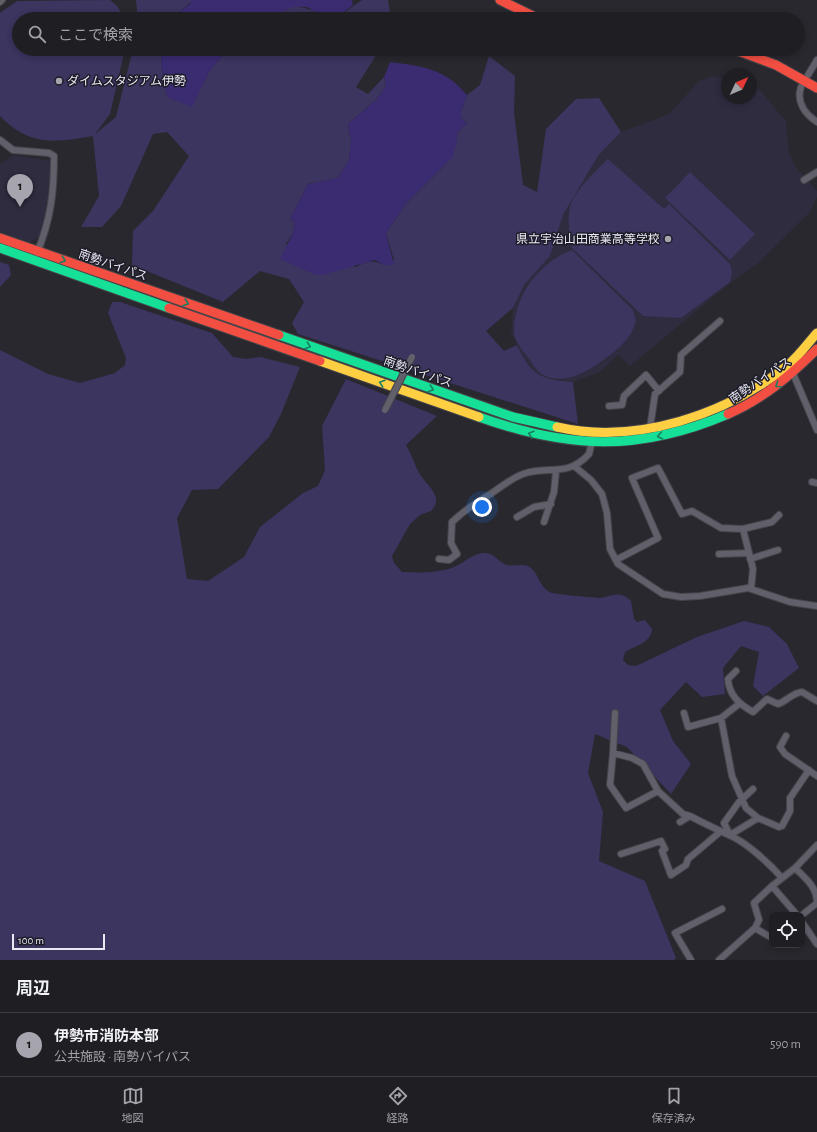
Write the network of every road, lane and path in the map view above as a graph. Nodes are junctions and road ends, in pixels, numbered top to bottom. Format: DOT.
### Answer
graph roads {
  1 [pos="2,0"];
  2 [pos="500,0"];
  3 [pos="0,2"];
  4 [pos="525,12"];
  5 [pos="756,56"];
  6 [pos="817,60"];
  7 [pos="808,75"];
  8 [pos="801,87"];
  9 [pos="817,88"];
  10 [pos="817,122"];
  11 [pos="0,140"];
  12 [pos="817,172"];
  13 [pos="804,180"];
  14 [pos="0,238"];
  15 [pos="0,248"];
  16 [pos="38,251"];
  17 [pos="34,260"];
  18 [pos="720,321"];
  19 [pos="817,333"];
  20 [pos="817,349"];
  21 [pos="412,358"];
  22 [pos="789,364"];
  23 [pos="793,374"];
  24 [pos="659,391"];
  25 [pos="610,406"];
  26 [pos="385,410"];
  27 [pos="650,428"];
  28 [pos="817,430"];
  29 [pos="592,442"];
  30 [pos="574,466"];
  31 [pos="556,471"];
  32 [pos="551,504"];
  33 [pos="779,515"];
  34 [pos="517,517"];
  35 [pos="544,522"];
  36 [pos="743,529"];
  37 [pos="778,550"];
  38 [pos="719,554"];
  39 [pos="749,556"];
  40 [pos="439,559"];
  41 [pos="616,560"];
  42 [pos="751,589"];
  43 [pos="817,606"];
  44 [pos="736,671"];
  45 [pos="817,701"];
  46 [pos="739,704"];
  47 [pos="615,713"];
  48 [pos="684,713"];
  49 [pos="721,718"];
  50 [pos="786,736"];
  51 [pos="613,753"];
  52 [pos="809,770"];
  53 [pos="817,776"];
  54 [pos="753,789"];
  55 [pos="658,791"];
  56 [pos="742,799"];
  57 [pos="690,816"];
  58 [pos="758,818"];
  59 [pos="680,822"];
  60 [pos="720,832"];
  61 [pos="730,835"];
  62 [pos="817,845"];
  63 [pos="621,854"];
  64 [pos="795,868"];
  65 [pos="782,878"];
  66 [pos="772,886"];
  67 [pos="722,909"];
  68 [pos="794,912"];
  69 [pos="805,913"];
  70 [pos="805,926"];
  71 [pos="755,928"];
  72 [pos="769,936"];
  73 [pos="813,936"];
  74 [pos="817,944"];
  75 [pos="691,960"];
  76 [pos="719,960"];
  1 -- 3 [label="street"];
  2 -- 4 [label="main road"];
  5 -- 9 [label="main road"];
  6 -- 7 [label="street"];
  8 -- 10 [label="street"];
  11 -- 16 [label="street"];
  12 -- 13 [label="street"];
  14 -- 16 [label="main road, 南勢バイパス"];
  15 -- 17 [label="main road, 南勢バイパス"];
  16 -- 17 [label="street"];
  16 -- 27 [label="main road, 南勢バイパス, one-way"];
  29 -- 17 [label="main road, 南勢バイパス, one-way"];
  18 -- 24 [label="street"];
  19 -- 22 [label="main road, 南勢バイパス"];
  20 -- 23 [label="main road, 南勢バイパス"];
  21 -- 26 [label="street, bridge"];
  22 -- 23 [label="street"];
  22 -- 27 [label="main road, 南勢バイパス"];
  23 -- 28 [label="street"];
  23 -- 29 [label="main road, 南勢バイパス, one-way"];
  24 -- 25 [label="street"];
  24 -- 27 [label="street"];
  29 -- 30 [label="street"];
  30 -- 31 [label="street"];
  30 -- 41 [label="street"];
  31 -- 32 [label="street"];
  31 -- 40 [label="street"];
  32 -- 34 [label="street"];
  32 -- 35 [label="street"];
  33 -- 36 [label="street"];
  36 -- 39 [label="street"];
  36 -- 41 [label="street"];
  37 -- 39 [label="street"];
  38 -- 39 [label="street"];
  39 -- 42 [label="street"];
  41 -- 42 [label="street"];
  42 -- 43 [label="street"];
  44 -- 46 [label="street"];
  45 -- 46 [label="street"];
  46 -- 49 [label="street"];
  47 -- 51 [label="street"];
  48 -- 49 [label="street"];
  49 -- 56 [label="street"];
  50 -- 52 [label="street"];
  51 -- 55 [label="street"];
  51 -- 55 [label="street"];
  52 -- 53 [label="street"];
  52 -- 58 [label="street"];
  54 -- 56 [label="street"];
  55 -- 57 [label="street"];
  56 -- 58 [label="street"];
  56 -- 61 [label="street"];
  57 -- 59 [label="street"];
  57 -- 60 [label="street"];
  58 -- 61 [label="street"];
  60 -- 61 [label="street"];
  60 -- 63 [label="street"];
  61 -- 65 [label="street"];
  62 -- 64 [label="street"];
  64 -- 65 [label="street"];
  64 -- 69 [label="street"];
  65 -- 66 [label="street"];
  66 -- 68 [label="street"];
  66 -- 71 [label="street"];
  67 -- 75 [label="street"];
  70 -- 73 [label="street"];
  71 -- 72 [label="street"];
  71 -- 76 [label="street"];
  73 -- 74 [label="street"];
}
